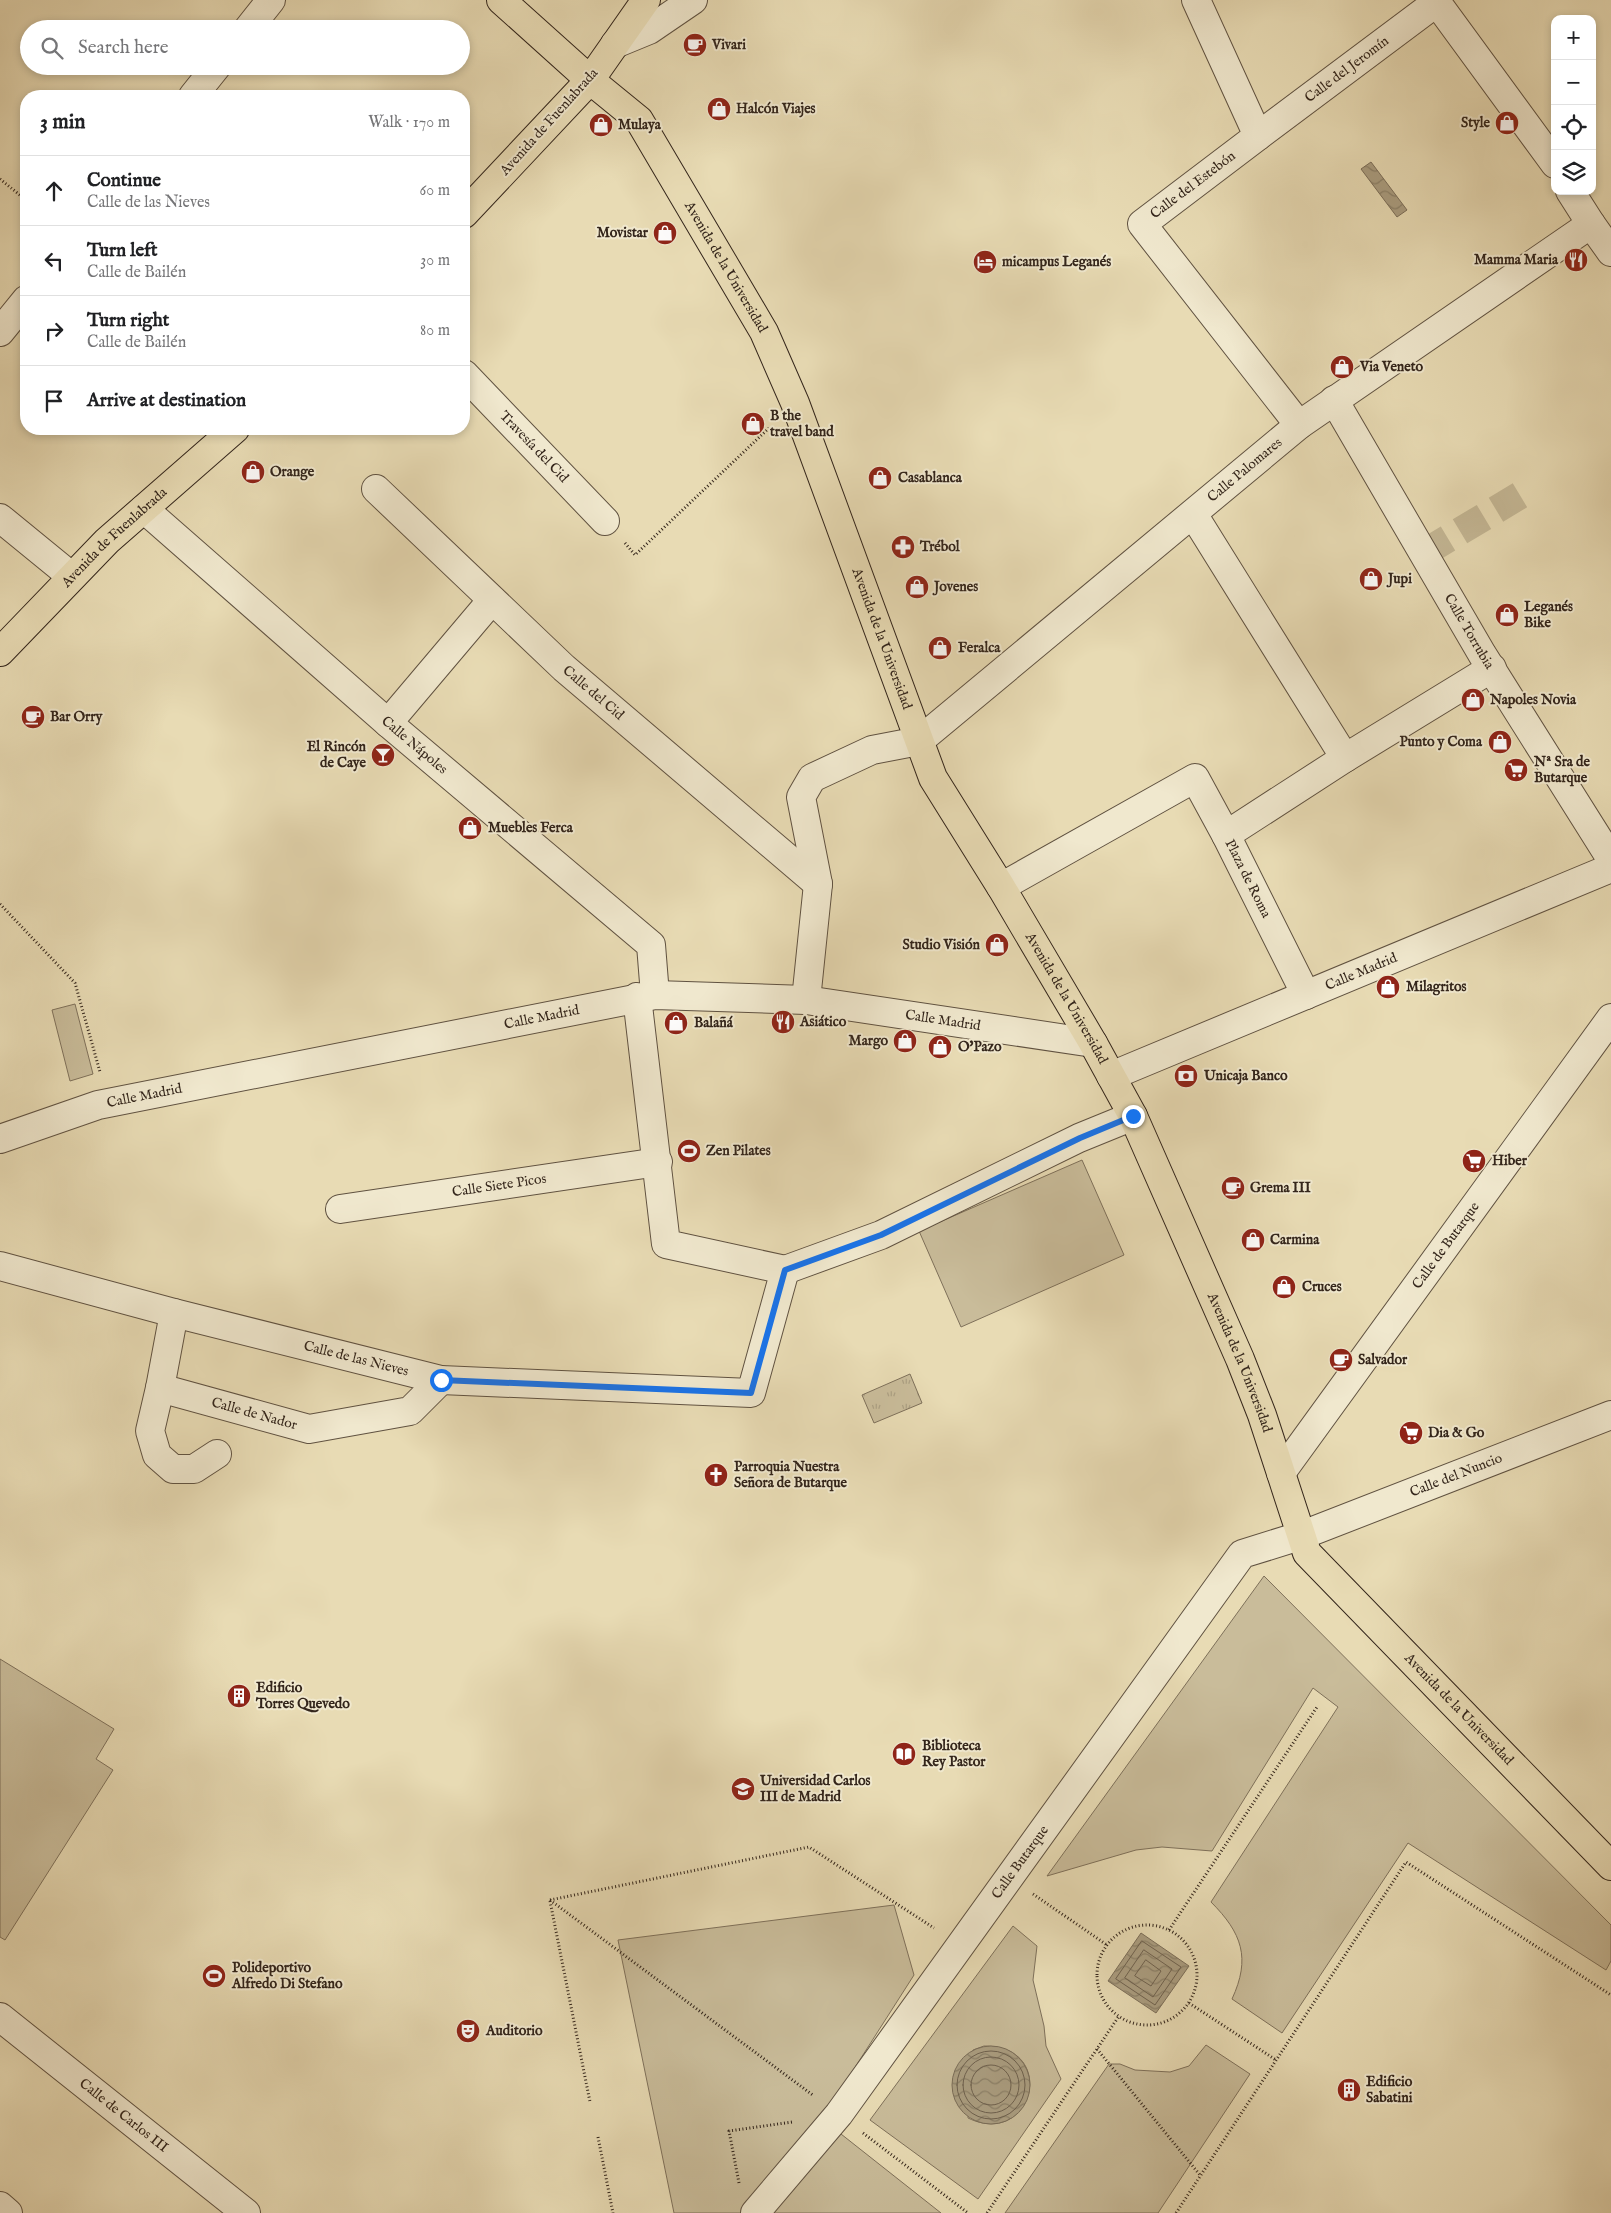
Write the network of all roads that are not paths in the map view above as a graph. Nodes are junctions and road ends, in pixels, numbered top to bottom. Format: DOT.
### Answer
graph roads {
  1 [pos="271,0"];
  2 [pos="501,0"];
  3 [pos="646,0"];
  4 [pos="693,0"];
  5 [pos="1196,0"];
  6 [pos="1436,1"];
  7 [pos="255,20"];
  8 [pos="615,44"];
  9 [pos="210,75"];
  10 [pos="590,80"];
  11 [pos="197,90"];
  12 [pos="1258,136"];
  13 [pos="1551,159"];
  14 [pos="1573,195"];
  15 [pos="470,208"];
  16 [pos="1591,224"];
  17 [pos="1611,252"];
  18 [pos="20,307"];
  19 [pos="0,332"];
  20 [pos="470,380"];
  21 [pos="1334,400"];
  22 [pos="1299,425"];
  23 [pos="228,435"];
  24 [pos="376,489"];
  25 [pos="144,509"];
  26 [pos="1193,514"];
  27 [pos="0,518"];
  28 [pos="605,520"];
  29 [pos="71,576"];
  30 [pos="492,600"];
  31 [pos="0,652"];
  32 [pos="1492,668"];
  33 [pos="388,723"];
  34 [pos="919,741"];
  35 [pos="1345,758"];
  36 [pos="1226,835"];
  37 [pos="1611,859"];
  38 [pos="1611,868"];
  39 [pos="818,884"];
  40 [pos="1001,887"];
  41 [pos="1306,995"];
  42 [pos="646,996"];
  43 [pos="806,1000"];
  44 [pos="1611,1018"];
  45 [pos="1093,1043"];
  46 [pos="1111,1076"];
  47 [pos="1133,1116"];
  48 [pos="0,1139"];
  49 [pos="658,1162"];
  50 [pos="340,1209"];
  51 [pos="881,1235"];
  52 [pos="866,1259"];
  53 [pos="0,1266"];
  54 [pos="785,1270"];
  55 [pos="174,1313"];
  56 [pos="441,1380"];
  57 [pos="160,1388"];
  58 [pos="1611,1415"];
  59 [pos="217,1454"];
  60 [pos="1281,1473"];
  61 [pos="1300,1536"];
  62 [pos="1611,1866"];
  63 [pos="0,2017"];
  64 [pos="0,2206"];
  65 [pos="8,2213"];
  66 [pos="246,2213"];
  67 [pos="755,2213"];
  1 -- 7 [label="street"];
  2 -- 10 [label="main road, Avenida de la Universidad"];
  3 -- 8 [label="main road, Avenida de Fuenlabrada"];
  4 -- 8 [label="street"];
  5 -- 12 [label="street"];
  6 -- 12 [label="street, Calle del Jeromín"];
  6 -- 13 [label="street, Calle del Jeromín"];
  8 -- 10 [label="main road, Avenida de Fuenlabrada"];
  9 -- 11 [label="street"];
  10 -- 15 [label="main road, Avenida de Fuenlabrada"];
  10 -- 34 [label="main road, Avenida de la Universidad"];
  12 -- 22 [label="street, Calle del Estebón"];
  14 -- 16 [label="street"];
  16 -- 17 [label="street"];
  16 -- 21 [label="street, Calle Palomares"];
  18 -- 19 [label="street"];
  20 -- 28 [label="street, Travesía del Cid"];
  21 -- 22 [label="street, Calle Palomares"];
  21 -- 32 [label="street, Calle Torrubia"];
  22 -- 26 [label="street, Calle Palomares"];
  23 -- 25 [label="main road, Avenida de Fuenlabrada"];
  24 -- 30 [label="street, Calle del Cid"];
  25 -- 29 [label="main road, Avenida de Fuenlabrada"];
  25 -- 33 [label="street, Calle Nápoles"];
  26 -- 34 [label="street, Calle Palomares"];
  26 -- 35 [label="street"];
  27 -- 29 [label="street"];
  29 -- 31 [label="main road, Avenida de Fuenlabrada"];
  30 -- 33 [label="street"];
  30 -- 39 [label="street, Calle del Cid"];
  32 -- 35 [label="street, Plaza de Roma"];
  32 -- 37 [label="street, Calle Torrubia"];
  33 -- 42 [label="street, Calle Nápoles"];
  34 -- 39 [label="street"];
  34 -- 40 [label="main road, Avenida de la Universidad"];
  35 -- 36 [label="street, Plaza de Roma"];
  36 -- 40 [label="street"];
  36 -- 41 [label="street, Plaza de Roma"];
  38 -- 41 [label="street, Calle Madrid"];
  39 -- 43 [label="street"];
  40 -- 45 [label="main road, Avenida de la Universidad"];
  41 -- 46 [label="street, Calle Madrid"];
  42 -- 43 [label="street, Calle Madrid"];
  42 -- 48 [label="street, Calle Madrid"];
  42 -- 49 [label="street"];
  43 -- 45 [label="street, Calle Madrid"];
  44 -- 60 [label="street, Calle de Butarque"];
  45 -- 46 [label="main road, Avenida de la Universidad"];
  46 -- 47 [label="main road, Avenida de la Universidad"];
  47 -- 51 [label="street"];
  47 -- 60 [label="main road, Avenida de la Universidad"];
  49 -- 50 [label="street, Calle Siete Picos"];
  49 -- 54 [label="street"];
  51 -- 52 [label="street"];
  51 -- 54 [label="street"];
  53 -- 55 [label="street, Calle de las Nieves"];
  54 -- 56 [label="street, Calle de las Nieves"];
  55 -- 56 [label="street, Calle de las Nieves"];
  55 -- 57 [label="street"];
  56 -- 57 [label="street, Calle de Nador"];
  57 -- 59 [label="street"];
  58 -- 61 [label="street, Calle del Nuncio"];
  60 -- 61 [label="main road, Avenida de la Universidad"];
  61 -- 62 [label="main road, Avenida de la Universidad"];
  61 -- 67 [label="street, Calle Butarque"];
  63 -- 66 [label="street, Calle de Carlos III"];
  64 -- 65 [label="street"];
}
